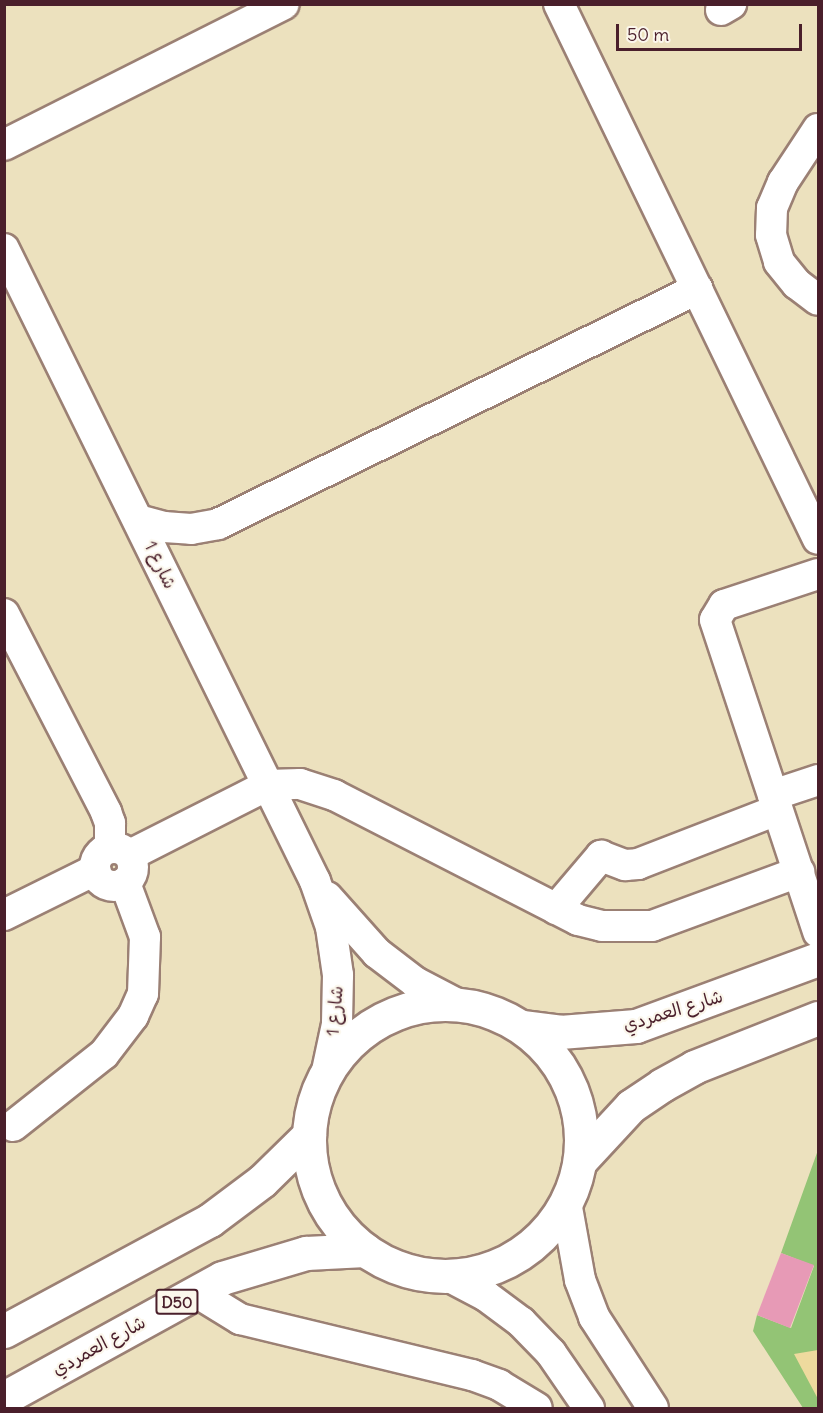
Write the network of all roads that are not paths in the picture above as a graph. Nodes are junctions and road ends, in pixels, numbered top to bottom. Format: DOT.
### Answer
graph roads {
  1 [pos="284,4"];
  2 [pos="559,4"];
  3 [pos="819,129"];
  4 [pos="4,145"];
  5 [pos="4,249"];
  6 [pos="697,289"];
  7 [pos="819,300"];
  8 [pos="138,520"];
  9 [pos="819,539"];
  10 [pos="819,574"];
  11 [pos="4,614"];
  12 [pos="819,780"];
  13 [pos="268,785"];
  14 [pos="775,802"];
  15 [pos="115,864"];
  16 [pos="799,873"];
  17 [pos="315,881"];
  18 [pos="556,909"];
  19 [pos="4,915"];
  20 [pos="819,932"];
  21 [pos="819,959"];
  22 [pos="457,1004"];
  23 [pos="819,1018"];
  24 [pos="522,1027"];
  25 [pos="327,1071"];
  26 [pos="13,1126"];
  27 [pos="309,1135"];
  28 [pos="580,1161"];
  29 [pos="566,1202"];
  30 [pos="365,1250"];
  31 [pos="448,1276"];
  32 [pos="196,1292"];
  33 [pos="4,1331"];
  34 [pos="4,1398"];
  35 [pos="537,1408"];
  36 [pos="589,1408"];
  37 [pos="653,1408"];
  1 -- 4 [label="street"];
  2 -- 6 [label="street"];
  3 -- 7 [label="street"];
  5 -- 8 [label="street, شارع 1"];
  6 -- 8 [label="street"];
  6 -- 9 [label="street"];
  8 -- 13 [label="street, شارع 1"];
  10 -- 14 [label="street"];
  11 -- 15 [label="street"];
  12 -- 14 [label="street"];
  13 -- 15 [label="street"];
  13 -- 17 [label="street, شارع 1"];
  13 -- 18 [label="street"];
  14 -- 16 [label="street"];
  14 -- 18 [label="street"];
  15 -- 19 [label="street"];
  15 -- 26 [label="street"];
  16 -- 18 [label="street"];
  16 -- 20 [label="street"];
  17 -- 22 [label="street, شارع 1"];
  17 -- 25 [label="street, شارع 1"];
  21 -- 24 [label="main road, شارع العمردي"];
  22 -- 24 [label="main road"];
  22 -- 25 [label="main road"];
  23 -- 28 [label="main road"];
  24 -- 28 [label="main road"];
  25 -- 27 [label="main road"];
  27 -- 30 [label="main road"];
  27 -- 33 [label="main road"];
  28 -- 29 [label="main road"];
  29 -- 31 [label="main road"];
  29 -- 37 [label="street"];
  30 -- 31 [label="main road"];
  30 -- 32 [label="main road, شارع العمردي / D50"];
  31 -- 36 [label="street"];
  32 -- 34 [label="main road, شارع العمردي / D50"];
  32 -- 35 [label="street"];
}
